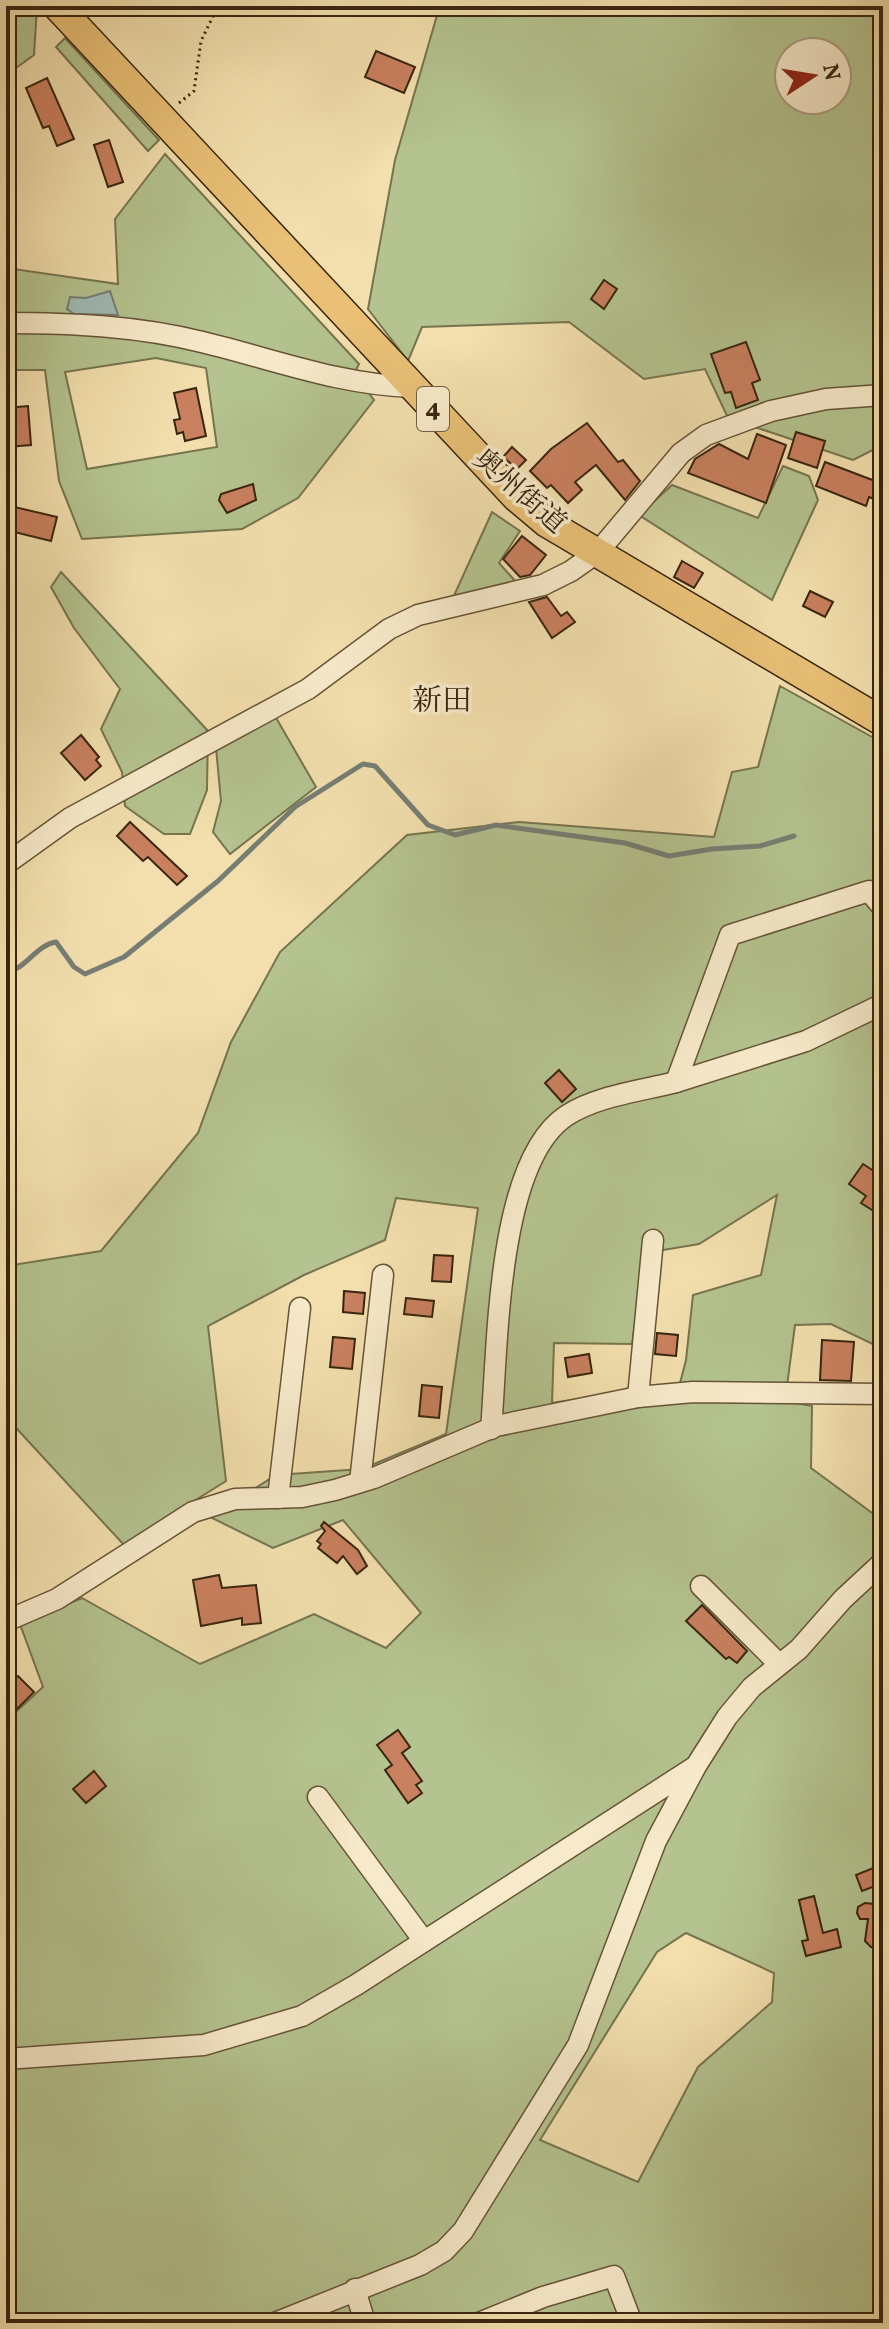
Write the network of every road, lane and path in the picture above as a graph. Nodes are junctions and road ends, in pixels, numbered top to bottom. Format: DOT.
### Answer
graph roads {
  1 [pos="57,6"];
  2 [pos="218,6"];
  3 [pos="161,119"];
  4 [pos="6,323"];
  5 [pos="413,387"];
  6 [pos="883,395"];
  7 [pos="598,552"];
  8 [pos="883,722"];
  9 [pos="6,864"];
  10 [pos="883,908"];
  11 [pos="883,1004"];
  12 [pos="676,1082"];
  13 [pos="653,1240"];
  14 [pos="383,1275"];
  15 [pos="300,1308"];
  16 [pos="883,1394"];
  17 [pos="638,1397"];
  18 [pos="491,1429"];
  19 [pos="360,1482"];
  20 [pos="278,1498"];
  21 [pos="883,1562"];
  22 [pos="701,1586"];
  23 [pos="6,1621"];
  24 [pos="779,1664"];
  25 [pos="696,1766"];
  26 [pos="318,1797"];
  27 [pos="424,1941"];
  28 [pos="6,2059"];
  29 [pos="355,2289"];
  30 [pos="489,2321"];
  31 [pos="275,2323"];
  32 [pos="365,2323"];
  33 [pos="632,2323"];
  1 -- 3 [label="highway, 奥州街道 / 4"];
  2 -- 3 [label="path"];
  3 -- 5 [label="highway, 奥州街道 / 4"];
  4 -- 5 [label="street"];
  5 -- 7 [label="highway, 奥州街道 / 4"];
  6 -- 7 [label="street"];
  7 -- 8 [label="highway, 奥州街道 / 4"];
  7 -- 9 [label="street"];
  10 -- 12 [label="street"];
  11 -- 12 [label="street"];
  12 -- 18 [label="street"];
  13 -- 17 [label="street"];
  14 -- 19 [label="street"];
  15 -- 20 [label="street"];
  16 -- 17 [label="street"];
  17 -- 18 [label="street"];
  18 -- 19 [label="street"];
  19 -- 20 [label="street"];
  20 -- 23 [label="street"];
  21 -- 24 [label="street"];
  22 -- 24 [label="street"];
  24 -- 25 [label="street"];
  25 -- 27 [label="street"];
  25 -- 29 [label="street"];
  26 -- 27 [label="street"];
  27 -- 28 [label="street"];
  29 -- 31 [label="street"];
  29 -- 32 [label="street"];
  30 -- 33 [label="street"];
}
